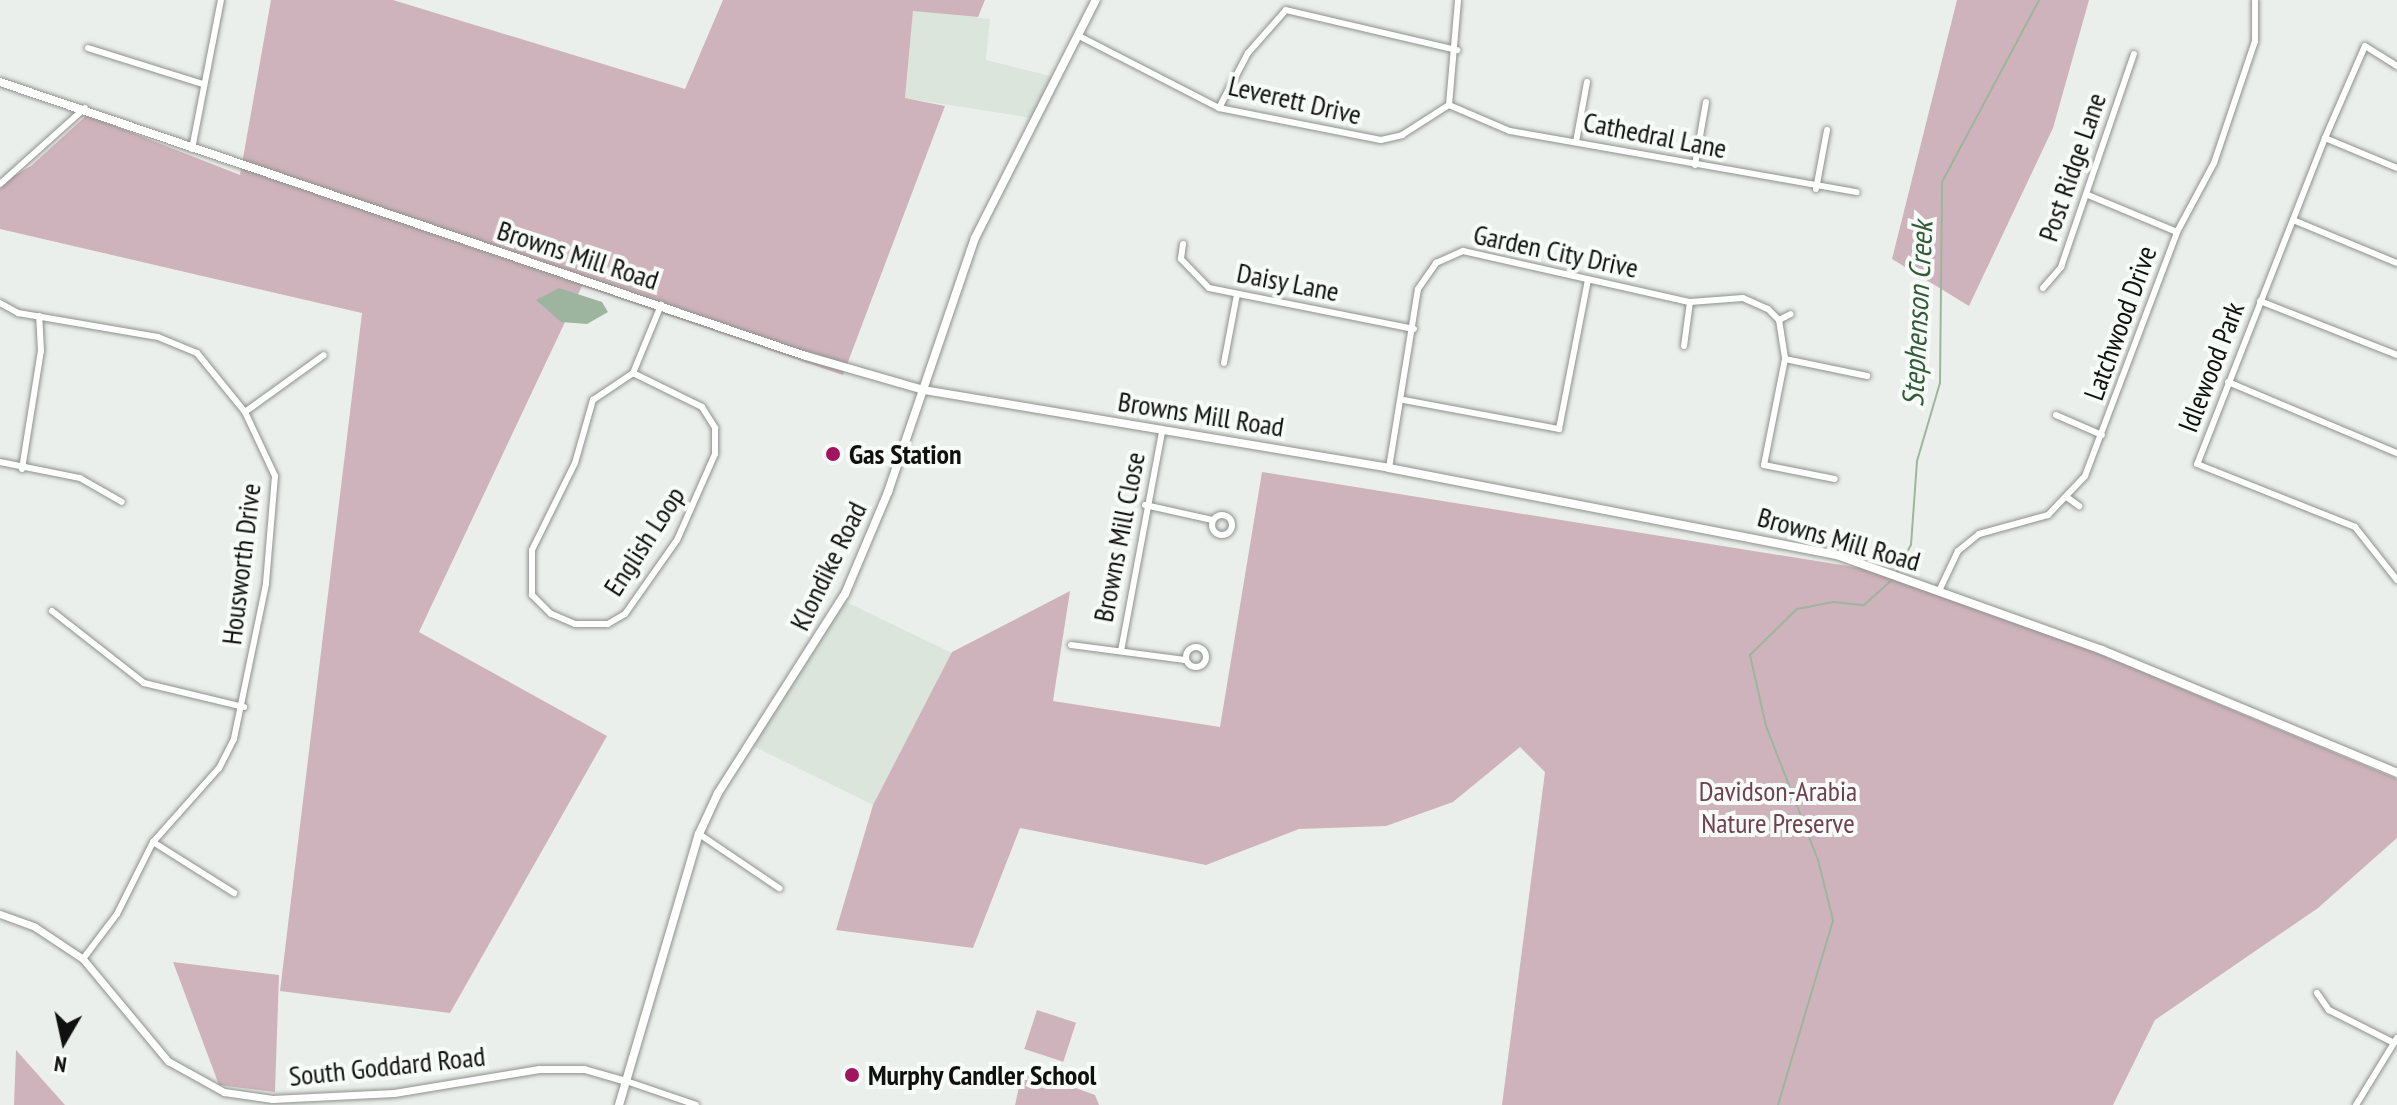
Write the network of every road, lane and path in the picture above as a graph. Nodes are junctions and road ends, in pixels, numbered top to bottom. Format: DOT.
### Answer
graph roads {
  1 [pos="221,0"];
  2 [pos="1096,0"];
  3 [pos="1458,0"];
  4 [pos="2255,0"];
  5 [pos="1079,36"];
  6 [pos="2364,36"];
  7 [pos="2365,46"];
  8 [pos="88,48"];
  9 [pos="1457,50"];
  10 [pos="2134,54"];
  11 [pos="2397,66"];
  12 [pos="0,82"];
  13 [pos="1587,82"];
  14 [pos="203,84"];
  15 [pos="1706,102"];
  16 [pos="1449,105"];
  17 [pos="85,108"];
  18 [pos="1219,108"];
  19 [pos="1827,130"];
  20 [pos="2325,138"];
  21 [pos="1576,142"];
  22 [pos="192,149"];
  23 [pos="1695,165"];
  24 [pos="2397,168"];
  25 [pos="0,184"];
  26 [pos="1816,189"];
  27 [pos="1857,192"];
  28 [pos="2088,195"];
  29 [pos="2293,220"];
  30 [pos="2177,232"];
  31 [pos="1183,244"];
  32 [pos="2397,263"];
  33 [pos="1588,280"];
  34 [pos="2043,288"];
  35 [pos="1237,294"];
  36 [pos="2260,301"];
  37 [pos="1690,302"];
  38 [pos="0,303"];
  39 [pos="661,305"];
  40 [pos="1791,314"];
  41 [pos="39,316"];
  42 [pos="1779,320"];
  43 [pos="1414,329"];
  44 [pos="1684,346"];
  45 [pos="324,355"];
  46 [pos="2397,355"];
  47 [pos="1785,359"];
  48 [pos="1224,363"];
  49 [pos="633,373"];
  50 [pos="1867,376"];
  51 [pos="2228,382"];
  52 [pos="924,390"];
  53 [pos="1404,400"];
  54 [pos="245,412"];
  55 [pos="2056,415"];
  56 [pos="724,425"];
  57 [pos="715,428"];
  58 [pos="1162,431"];
  59 [pos="2102,435"];
  60 [pos="2397,453"];
  61 [pos="0,462"];
  62 [pos="2197,464"];
  63 [pos="1389,468"];
  64 [pos="22,469"];
  65 [pos="2190,472"];
  66 [pos="1835,479"];
  67 [pos="2068,498"];
  68 [pos="122,502"];
  69 [pos="1145,505"];
  70 [pos="2079,506"];
  71 [pos="1212,520"];
  72 [pos="2397,580"];
  73 [pos="1939,591"];
  74 [pos="52,611"];
  75 [pos="1071,645"];
  76 [pos="1121,651"];
  77 [pos="1185,660"];
  78 [pos="244,707"];
  79 [pos="2397,773"];
  80 [pos="699,834"];
  81 [pos="153,842"];
  82 [pos="779,888"];
  83 [pos="234,893"];
  84 [pos="0,914"];
  85 [pos="83,959"];
  86 [pos="2317,993"];
  87 [pos="2396,1040"];
  88 [pos="626,1081"];
  89 [pos="619,1105"];
  90 [pos="696,1105"];
  91 [pos="2356,1105"];
  1 -- 14 [label="street"];
  2 -- 5 [label="main road, Klondike Road"];
  3 -- 9 [label="street"];
  4 -- 30 [label="street, Latchwood Drive"];
  5 -- 18 [label="street, Leverett Drive"];
  5 -- 52 [label="main road, Klondike Road"];
  6 -- 7 [label="street"];
  7 -- 11 [label="street"];
  7 -- 20 [label="street, Idlewood Park"];
  8 -- 14 [label="street"];
  9 -- 16 [label="street"];
  9 -- 18 [label="street"];
  10 -- 28 [label="street, Post Ridge Lane"];
  12 -- 17 [label="main road, Browns Mill Road"];
  13 -- 21 [label="street"];
  14 -- 22 [label="street"];
  15 -- 23 [label="street"];
  16 -- 18 [label="street, Leverett Drive"];
  16 -- 21 [label="street, Cathedral Lane"];
  17 -- 22 [label="main road, Browns Mill Road"];
  17 -- 25 [label="street"];
  19 -- 26 [label="street"];
  20 -- 24 [label="street"];
  20 -- 29 [label="street, Idlewood Park"];
  21 -- 23 [label="street, Cathedral Lane"];
  22 -- 39 [label="main road, Browns Mill Road"];
  23 -- 26 [label="street, Cathedral Lane"];
  26 -- 27 [label="street, Cathedral Lane"];
  28 -- 30 [label="street"];
  28 -- 34 [label="street, Post Ridge Lane"];
  29 -- 32 [label="street"];
  29 -- 36 [label="street, Idlewood Park"];
  30 -- 59 [label="street, Latchwood Drive"];
  31 -- 35 [label="street, Daisy Lane"];
  33 -- 37 [label="street, Garden City Drive"];
  33 -- 43 [label="street, Garden City Drive"];
  33 -- 53 [label="street"];
  35 -- 43 [label="street, Daisy Lane"];
  35 -- 48 [label="street"];
  36 -- 46 [label="street"];
  36 -- 51 [label="street, Idlewood Park"];
  37 -- 42 [label="street, Garden City Drive"];
  37 -- 44 [label="street"];
  38 -- 41 [label="street, Housworth Drive"];
  39 -- 49 [label="street"];
  39 -- 52 [label="main road, Browns Mill Road"];
  40 -- 42 [label="street"];
  41 -- 54 [label="street, Housworth Drive"];
  41 -- 64 [label="street"];
  42 -- 47 [label="street"];
  43 -- 53 [label="street, Garden City Drive"];
  45 -- 54 [label="street"];
  47 -- 50 [label="street"];
  47 -- 66 [label="street"];
  49 -- 57 [label="street"];
  49 -- 57 [label="street, English Loop"];
  51 -- 60 [label="street"];
  51 -- 62 [label="street, Idlewood Park"];
  52 -- 58 [label="main road, Browns Mill Road"];
  52 -- 80 [label="main road, Klondike Road"];
  53 -- 63 [label="street, Garden City Drive"];
  54 -- 78 [label="street, Housworth Drive"];
  55 -- 59 [label="street"];
  56 -- 57 [label="street"];
  58 -- 63 [label="main road, Browns Mill Road"];
  58 -- 69 [label="street, Browns Mill Close"];
  59 -- 67 [label="street, Latchwood Drive"];
  61 -- 64 [label="street"];
  62 -- 65 [label="street"];
  62 -- 72 [label="street, Idlewood Park"];
  63 -- 73 [label="main road, Browns Mill Road"];
  64 -- 68 [label="street"];
  67 -- 70 [label="street"];
  67 -- 73 [label="street, Latchwood Drive"];
  69 -- 71 [label="street"];
  69 -- 76 [label="street, Browns Mill Close"];
  73 -- 79 [label="main road, Browns Mill Road"];
  74 -- 78 [label="street"];
  75 -- 76 [label="street"];
  76 -- 77 [label="street"];
  78 -- 81 [label="street, Housworth Drive"];
  80 -- 82 [label="street"];
  80 -- 88 [label="main road, Klondike Road"];
  81 -- 83 [label="street"];
  81 -- 85 [label="street, Housworth Drive"];
  84 -- 85 [label="street, South Goddard Road"];
  85 -- 88 [label="street, South Goddard Road"];
  86 -- 87 [label="street"];
  87 -- 91 [label="street"];
  88 -- 89 [label="main road, Klondike Road"];
  88 -- 90 [label="street, South Goddard Road"];
}
